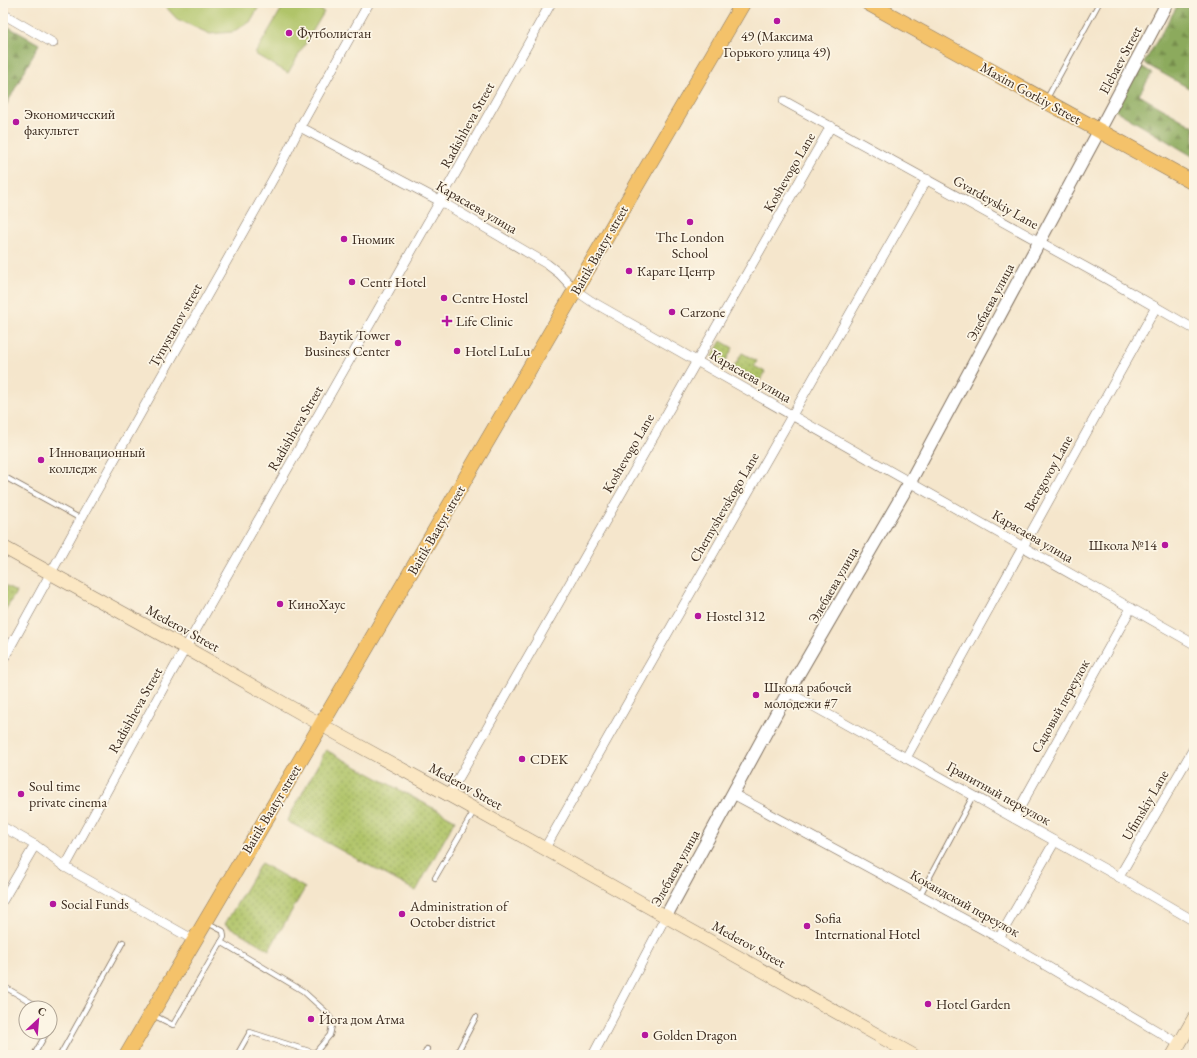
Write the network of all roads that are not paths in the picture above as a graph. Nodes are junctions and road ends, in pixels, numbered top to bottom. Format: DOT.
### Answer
graph roads {
  1 [pos="369,3"];
  2 [pos="551,3"];
  3 [pos="743,3"];
  4 [pos="868,3"];
  5 [pos="1093,3"];
  6 [pos="1166,3"];
  7 [pos="1098,4"];
  8 [pos="3,14"];
  9 [pos="53,43"];
  10 [pos="784,100"];
  11 [pos="1046,101"];
  12 [pos="831,126"];
  13 [pos="300,127"];
  14 [pos="1100,131"];
  15 [pos="927,179"];
  16 [pos="1194,183"];
  17 [pos="440,201"];
  18 [pos="1039,242"];
  19 [pos="575,290"];
  20 [pos="1156,307"];
  21 [pos="1194,329"];
  22 [pos="697,361"];
  23 [pos="792,416"];
  24 [pos="3,476"];
  25 [pos="910,482"];
  26 [pos="81,519"];
  27 [pos="3,547"];
  28 [pos="1023,547"];
  29 [pos="51,574"];
  30 [pos="1131,608"];
  31 [pos="1194,644"];
  32 [pos="186,648"];
  33 [pos="3,660"];
  34 [pos="788,692"];
  35 [pos="321,724"];
  36 [pos="1194,748"];
  37 [pos="906,758"];
  38 [pos="733,794"];
  39 [pos="449,795"];
  40 [pos="974,795"];
  41 [pos="475,809"];
  42 [pos="1014,818"];
  43 [pos="3,828"];
  44 [pos="1055,841"];
  45 [pos="35,846"];
  46 [pos="545,848"];
  47 [pos="65,867"];
  48 [pos="1120,877"];
  49 [pos="435,878"];
  50 [pos="920,895"];
  51 [pos="3,900"];
  52 [pos="666,916"];
  53 [pos="205,921"];
  54 [pos="1194,922"];
  55 [pos="999,938"];
  56 [pos="194,940"];
  57 [pos="123,942"];
  58 [pos="221,942"];
  59 [pos="3,986"];
  60 [pos="27,1000"];
  61 [pos="150,1014"];
  62 [pos="476,1017"];
  63 [pos="1194,1018"];
  64 [pos="42,1040"];
  65 [pos="427,1049"];
  66 [pos="1176,1049"];
  67 [pos="34,1055"];
  68 [pos="60,1055"];
  69 [pos="126,1055"];
  70 [pos="237,1055"];
  71 [pos="424,1055"];
  72 [pos="456,1055"];
  73 [pos="593,1055"];
  74 [pos="913,1055"];
  1 -- 13 [label="street, Tynystanov street"];
  2 -- 17 [label="street, Radishheva Street"];
  3 -- 19 [label="main road, Baitik Baatyr street"];
  4 -- 11 [label="main road, Maxim Gorkiy Street"];
  5 -- 7 [label="lane"];
  6 -- 14 [label="street, Elebaev Street"];
  7 -- 11 [label="lane"];
  8 -- 9 [label="street"];
  10 -- 12 [label="street, Gvardeyskiy Lane"];
  11 -- 14 [label="main road, Maxim Gorkiy Street"];
  12 -- 15 [label="street, Gvardeyskiy Lane"];
  12 -- 22 [label="street, Koshevogo Lane"];
  13 -- 17 [label="street, Карасаева улица"];
  13 -- 26 [label="street, Tynystanov street"];
  14 -- 16 [label="main road, Maxim Gorkiy Street"];
  14 -- 18 [label="street, Элебаева улица"];
  15 -- 18 [label="street, Gvardeyskiy Lane"];
  15 -- 23 [label="street, Chernyshevskogo Lane"];
  17 -- 19 [label="street, Карасаева улица"];
  17 -- 32 [label="street, Radishheva Street"];
  18 -- 20 [label="street, Gvardeyskiy Lane"];
  18 -- 25 [label="street, Элебаева улица"];
  19 -- 22 [label="street, Карасаева улица"];
  19 -- 35 [label="main road, Baitik Baatyr street"];
  20 -- 21 [label="street, Gvardeyskiy Lane"];
  20 -- 28 [label="street, Beregovoy Lane"];
  22 -- 23 [label="street, Карасаева улица"];
  22 -- 39 [label="street, Koshevogo Lane"];
  23 -- 25 [label="street, Карасаева улица"];
  23 -- 46 [label="street, Chernyshevskogo Lane"];
  24 -- 26 [label="lane"];
  25 -- 28 [label="street, Карасаева улица"];
  25 -- 34 [label="street, Элебаева улица"];
  26 -- 29 [label="street, Tynystanov street"];
  27 -- 29 [label="main road, Mederov Street"];
  28 -- 30 [label="street, Карасаева улица"];
  28 -- 37 [label="street, Beregovoy Lane"];
  29 -- 32 [label="main road, Mederov Street"];
  29 -- 33 [label="street, Tynystanov street"];
  30 -- 31 [label="street, Карасаева улица"];
  30 -- 42 [label="street, Садовый переулок"];
  32 -- 35 [label="main road, Mederov Street"];
  32 -- 47 [label="street, Radishheva Street"];
  34 -- 37 [label="street, Гранитный переулок"];
  34 -- 38 [label="street, Элебаева улица"];
  35 -- 39 [label="main road, Mederov Street"];
  35 -- 53 [label="main road, Baitik Baatyr street"];
  36 -- 48 [label="street, Ufimskiy Lane"];
  37 -- 40 [label="street, Гранитный переулок"];
  38 -- 50 [label="street, Кокандский переулок"];
  38 -- 52 [label="street, Элебаева улица"];
  39 -- 41 [label="main road, Mederov Street"];
  40 -- 42 [label="street, Гранитный переулок"];
  40 -- 50 [label="lane"];
  41 -- 46 [label="main road, Mederov Street"];
  41 -- 49 [label="lane"];
  42 -- 44 [label="street, Гранитный переулок"];
  43 -- 45 [label="street"];
  44 -- 48 [label="street, Гранитный переулок"];
  44 -- 55 [label="street"];
  45 -- 47 [label="street"];
  45 -- 51 [label="street"];
  46 -- 52 [label="main road, Mederov Street"];
  47 -- 56 [label="street"];
  48 -- 54 [label="street, Гранитный переулок"];
  50 -- 55 [label="street, Кокандский переулок"];
  52 -- 73 [label="street, Элебаева улица"];
  52 -- 74 [label="main road, Mederov Street"];
  53 -- 56 [label="main road, Baitik Baatyr street"];
  53 -- 58 [label="lane"];
  55 -- 66 [label="street, Кокандский переулок"];
  56 -- 61 [label="main road, Baitik Baatyr street"];
  57 -- 68 [label="lane"];
  58 -- 61 [label="lane"];
  58 -- 70 [label="lane"];
  59 -- 60 [label="lane"];
  61 -- 69 [label="main road, Baitik Baatyr street"];
  62 -- 72 [label="lane"];
  63 -- 66 [label="main road"];
  64 -- 67 [label="lane"];
  65 -- 71 [label="lane"];
}
